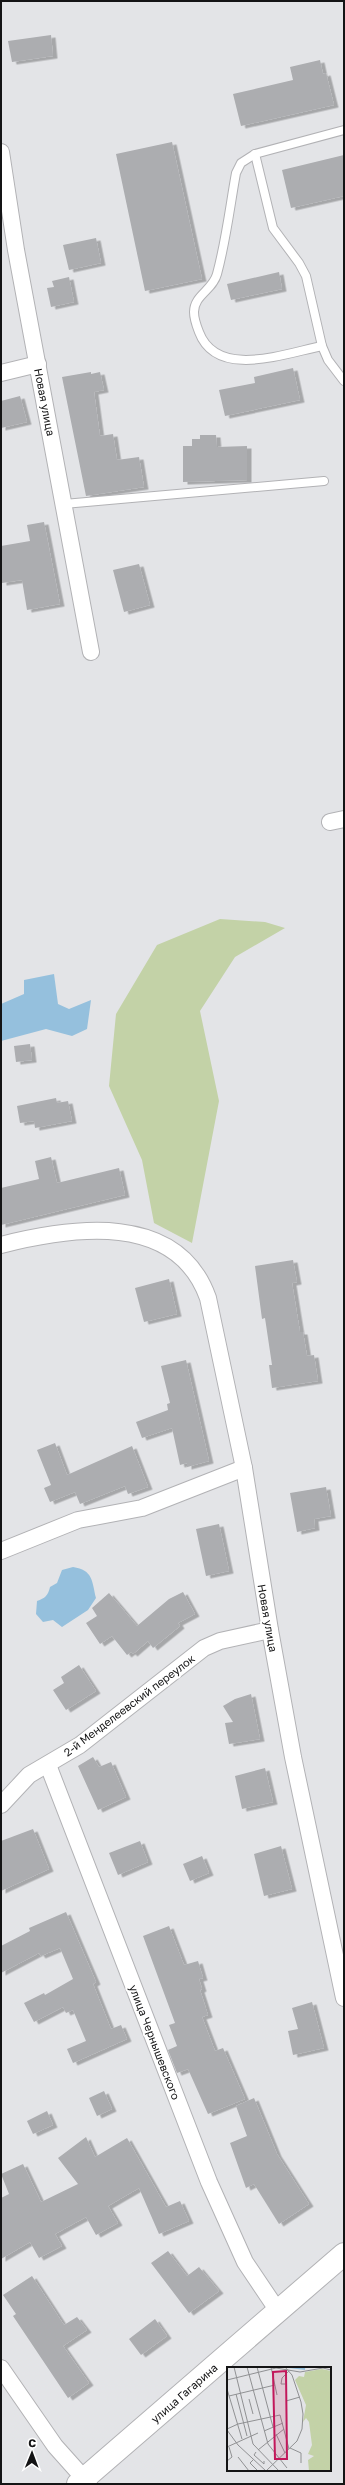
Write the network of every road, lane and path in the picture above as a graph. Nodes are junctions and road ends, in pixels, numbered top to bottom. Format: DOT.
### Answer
graph roads {
  1 [pos="344,130"];
  2 [pos="1,152"];
  3 [pos="255,154"];
  4 [pos="322,346"];
  5 [pos="38,364"];
  6 [pos="1,373"];
  7 [pos="344,381"];
  8 [pos="324,481"];
  9 [pos="64,504"];
  10 [pos="91,652"];
  11 [pos="1,1244"];
  12 [pos="244,1468"];
  13 [pos="1,1551"];
  14 [pos="270,1630"];
  15 [pos="48,1765"];
  16 [pos="1,1805"];
  17 [pos="344,1998"];
  18 [pos="344,2254"];
  19 [pos="278,2311"];
  20 [pos="1,2368"];
  21 [pos="83,2482"];
  1 -- 3 [label="lane"];
  2 -- 5 [label="street, Новая улица"];
  3 -- 4 [label="lane"];
  3 -- 4 [label="lane"];
  4 -- 7 [label="lane"];
  5 -- 6 [label="street"];
  5 -- 9 [label="street, Новая улица"];
  8 -- 9 [label="lane"];
  9 -- 10 [label="street, Новая улица"];
  11 -- 12 [label="street, Новая улица"];
  12 -- 13 [label="street"];
  12 -- 14 [label="street, Новая улица"];
  14 -- 15 [label="street, 2-й Менделеевский переулок"];
  14 -- 17 [label="street, Новая улица"];
  15 -- 16 [label="street, 2-й Менделеевский переулок"];
  15 -- 19 [label="street, улица Чернышевского"];
  18 -- 19 [label="main road, улица Гагарина"];
  19 -- 21 [label="main road, улица Гагарина"];
  20 -- 21 [label="street"];
}
